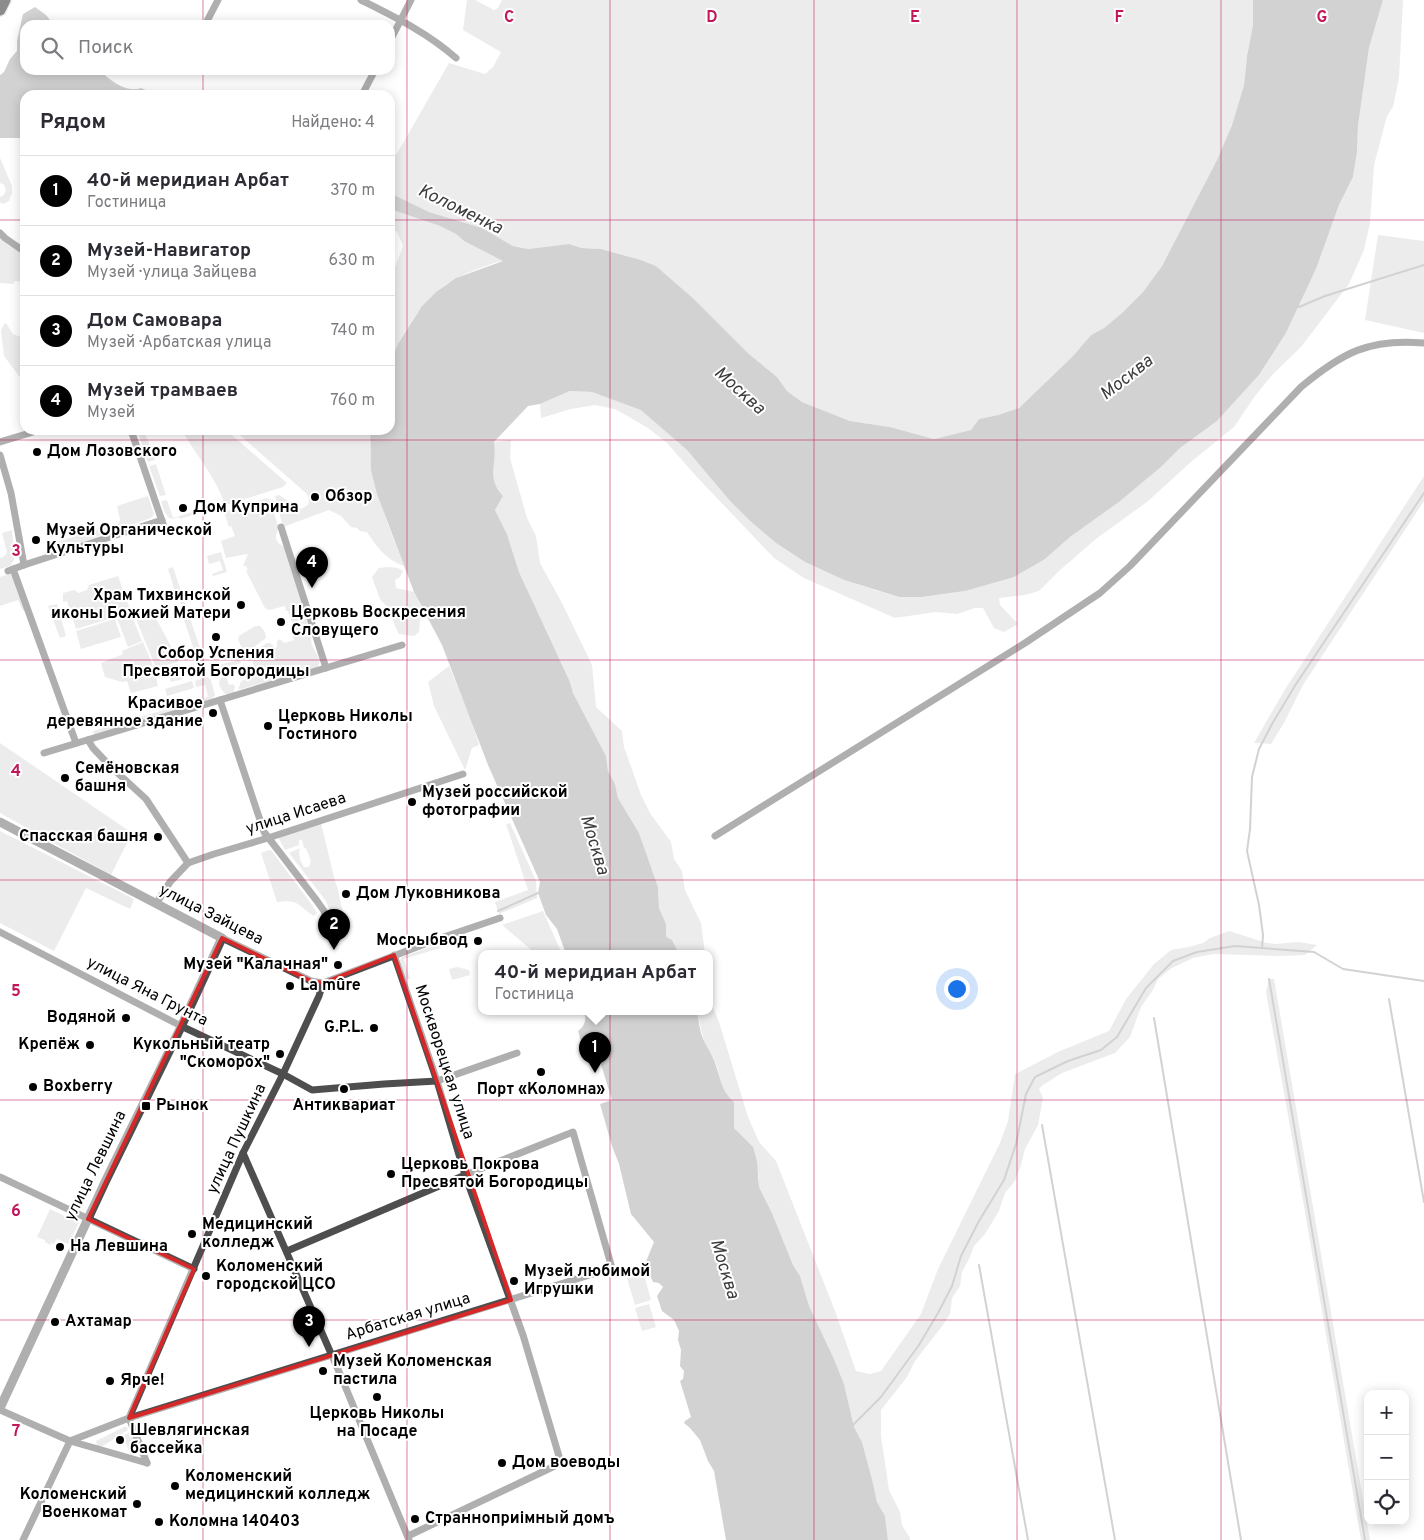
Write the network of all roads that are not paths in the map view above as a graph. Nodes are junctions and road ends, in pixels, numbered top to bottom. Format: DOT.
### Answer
graph roads {
  1 [pos="5,0"];
  2 [pos="218,0"];
  3 [pos="361,0"];
  4 [pos="411,0"];
  5 [pos="0,10"];
  6 [pos="208,20"];
  7 [pos="401,20"];
  8 [pos="395,31"];
  9 [pos="456,58"];
  10 [pos="372,75"];
  11 [pos="365,90"];
  12 [pos="0,233"];
  13 [pos="20,248"];
  14 [pos="1424,343"];
  15 [pos="23,435"];
  16 [pos="134,435"];
  17 [pos="0,442"];
  18 [pos="0,455"];
  19 [pos="281,527"];
  20 [pos="24,565"];
  21 [pos="402,645"];
  22 [pos="326,668"];
  23 [pos="220,700"];
  24 [pos="88,740"];
  25 [pos="76,743"];
  26 [pos="44,753"];
  27 [pos="463,774"];
  28 [pos="0,822"];
  29 [pos="714,836"];
  30 [pos="268,838"];
  31 [pos="188,863"];
  32 [pos="156,904"];
  33 [pos="326,918"];
  34 [pos="500,918"];
  35 [pos="0,932"];
  36 [pos="222,938"];
  37 [pos="394,955"];
  38 [pos="323,983"];
  39 [pos="181,1026"];
  40 [pos="517,1053"];
  41 [pos="283,1074"];
  42 [pos="437,1081"];
  43 [pos="244,1153"];
  44 [pos="465,1175"];
  45 [pos="0,1177"];
  46 [pos="88,1219"];
  47 [pos="287,1250"];
  48 [pos="194,1269"];
  49 [pos="511,1300"];
  50 [pos="332,1355"];
  51 [pos="0,1409"];
  52 [pos="129,1418"];
  53 [pos="70,1441"];
  54 [pos="409,1538"];
  55 [pos="23,1540"];
  1 -- 5 [label="main road"];
  2 -- 6 [label="street"];
  3 -- 7 [label="street"];
  4 -- 7 [label="street"];
  7 -- 8 [label="street"];
  7 -- 9 [label="street"];
  10 -- 11 [label="street"];
  12 -- 13 [label="street"];
  14 -- 29 [label="street"];
  15 -- 17 [label="street"];
  16 -- 20 [label="street"];
  18 -- 20 [label="street"];
  19 -- 22 [label="street"];
  20 -- 25 [label="street"];
  21 -- 22 [label="street"];
  22 -- 23 [label="street"];
  23 -- 24 [label="street"];
  23 -- 30 [label="street"];
  24 -- 25 [label="street"];
  24 -- 31 [label="street"];
  25 -- 26 [label="street"];
  27 -- 30 [label="street, улица Исаева"];
  28 -- 32 [label="street, улица Зайцева"];
  30 -- 31 [label="street, улица Исаева"];
  30 -- 33 [label="street"];
  31 -- 32 [label="street, улица Исаева"];
  32 -- 36 [label="street, улица Зайцева"];
  34 -- 37 [label="street"];
  35 -- 39 [label="street, улица Яна Грунта"];
  36 -- 38 [label="street, улица Зайцева"];
  36 -- 39 [label="street, улица Левшина"];
  37 -- 38 [label="street"];
  37 -- 42 [label="street, Москворецкая улица"];
  38 -- 41 [label="street, улица Пушкина"];
  39 -- 41 [label="street, улица Яна Грунта"];
  39 -- 46 [label="street, улица Левшина"];
  40 -- 42 [label="street, улица Яна Грунта"];
  41 -- 42 [label="street, улица Яна Грунта"];
  41 -- 43 [label="street, улица Пушкина"];
  42 -- 44 [label="street, Москворецкая улица"];
  43 -- 47 [label="street"];
  43 -- 48 [label="street, улица Пушкина"];
  44 -- 47 [label="street"];
  44 -- 49 [label="street, Москворецкая улица"];
  44 -- 49 [label="street, Арбатская улица"];
  45 -- 46 [label="street"];
  46 -- 48 [label="street"];
  46 -- 51 [label="street, улица Левшина"];
  47 -- 50 [label="street"];
  48 -- 52 [label="street, улица Пушкина"];
  49 -- 50 [label="street, Арбатская улица"];
  49 -- 54 [label="street, Москворецкая улица"];
  50 -- 52 [label="street, Арбатская улица"];
  50 -- 54 [label="street"];
  51 -- 53 [label="street"];
  52 -- 53 [label="street, Арбатская улица"];
  52 -- 53 [label="street"];
  53 -- 55 [label="street"];
}
